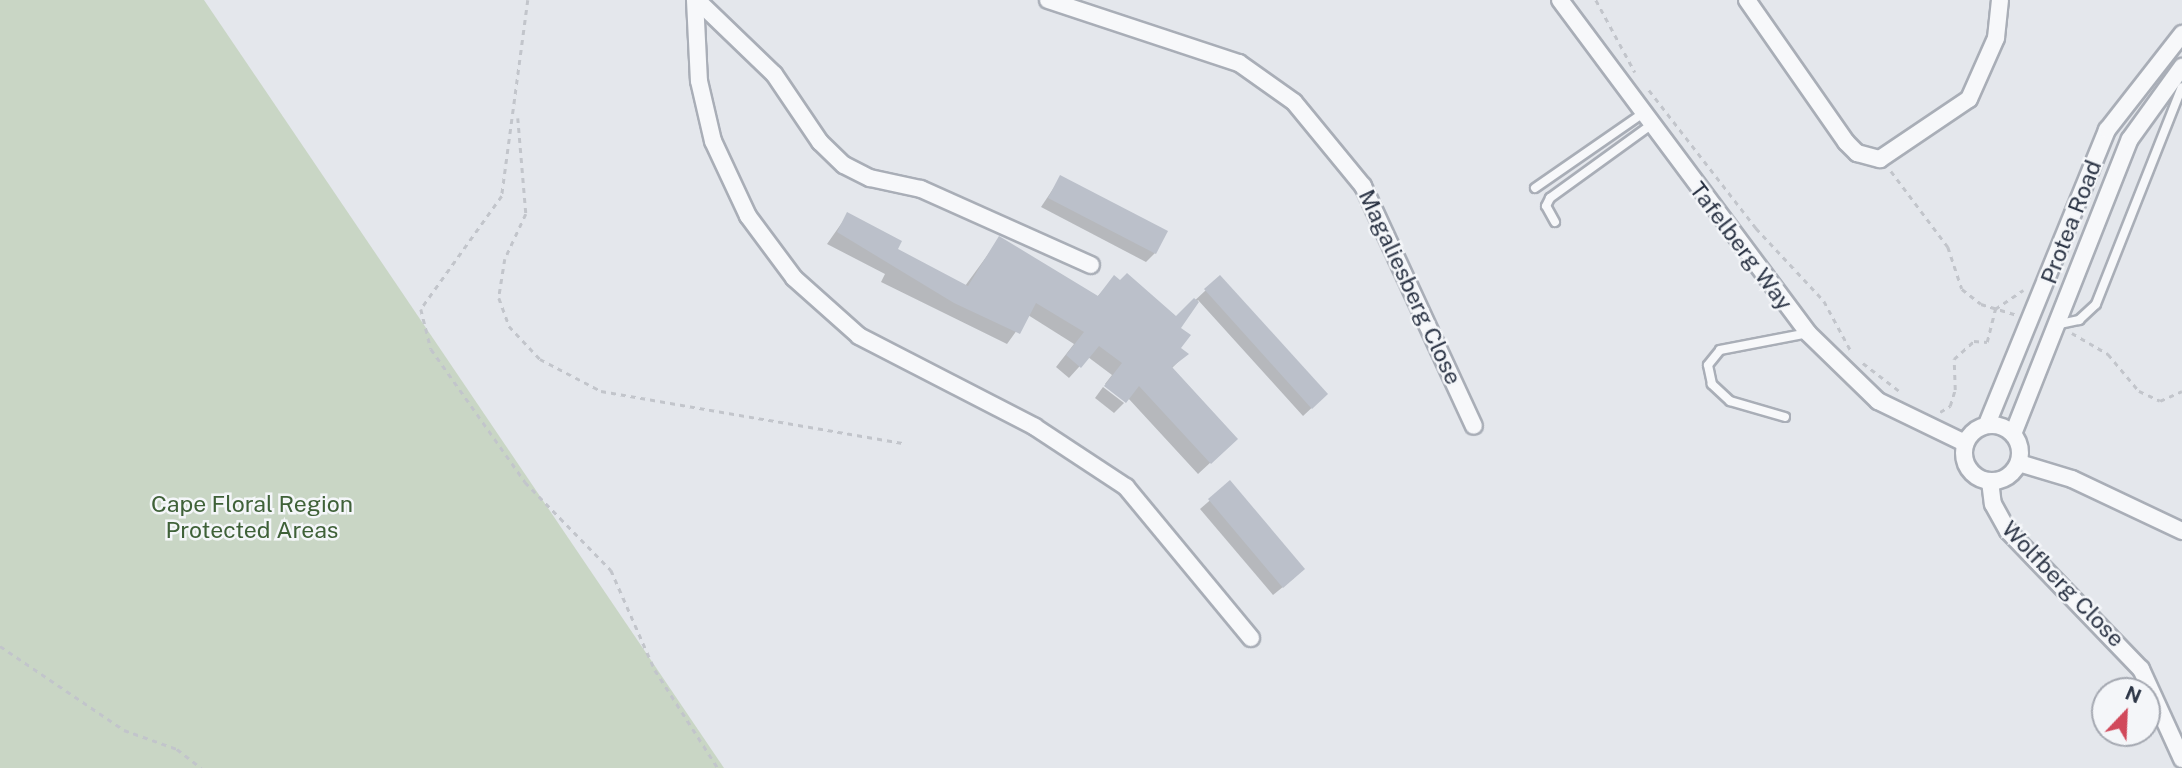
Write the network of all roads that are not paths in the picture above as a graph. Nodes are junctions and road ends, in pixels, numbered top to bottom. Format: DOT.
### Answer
graph roads {
  1 [pos="696,0"];
  2 [pos="1048,0"];
  3 [pos="1560,0"];
  4 [pos="1747,0"];
  5 [pos="2000,0"];
  6 [pos="2182,34"];
  7 [pos="2182,67"];
  8 [pos="2182,87"];
  9 [pos="1647,120"];
  10 [pos="2107,130"];
  11 [pos="2133,135"];
  12 [pos="1535,188"];
  13 [pos="1555,222"];
  14 [pos="1091,265"];
  15 [pos="2048,282"];
  16 [pos="2069,290"];
  17 [pos="2055,325"];
  18 [pos="1811,336"];
  19 [pos="1785,417"];
  20 [pos="1987,425"];
  21 [pos="1474,426"];
  22 [pos="2014,434"];
  23 [pos="1965,443"];
  24 [pos="2019,463"];
  25 [pos="1990,481"];
  26 [pos="2182,531"];
  27 [pos="1251,638"];
  28 [pos="2182,759"];
  1 -- 14 [label="street"];
  1 -- 27 [label="street"];
  2 -- 21 [label="street, Magaliesberg Close"];
  3 -- 9 [label="street, Tafelberg Way"];
  4 -- 5 [label="street"];
  6 -- 10 [label="street, Protea Road"];
  7 -- 11 [label="street, Protea Road"];
  8 -- 17 [label="lane"];
  9 -- 12 [label="lane"];
  9 -- 13 [label="lane"];
  9 -- 18 [label="street, Tafelberg Way"];
  10 -- 11 [label="street"];
  10 -- 15 [label="street, Protea Road"];
  11 -- 16 [label="street, Protea Road"];
  15 -- 16 [label="street"];
  15 -- 20 [label="street, Protea Road"];
  16 -- 17 [label="street, Protea Road"];
  17 -- 22 [label="street, Protea Road"];
  18 -- 19 [label="lane"];
  18 -- 23 [label="street, Tafelberg Way"];
  20 -- 22 [label="street"];
  20 -- 23 [label="street"];
  22 -- 24 [label="street"];
  23 -- 25 [label="street"];
  24 -- 25 [label="street"];
  24 -- 26 [label="street"];
  25 -- 28 [label="street, Wolfberg Close"];
}
